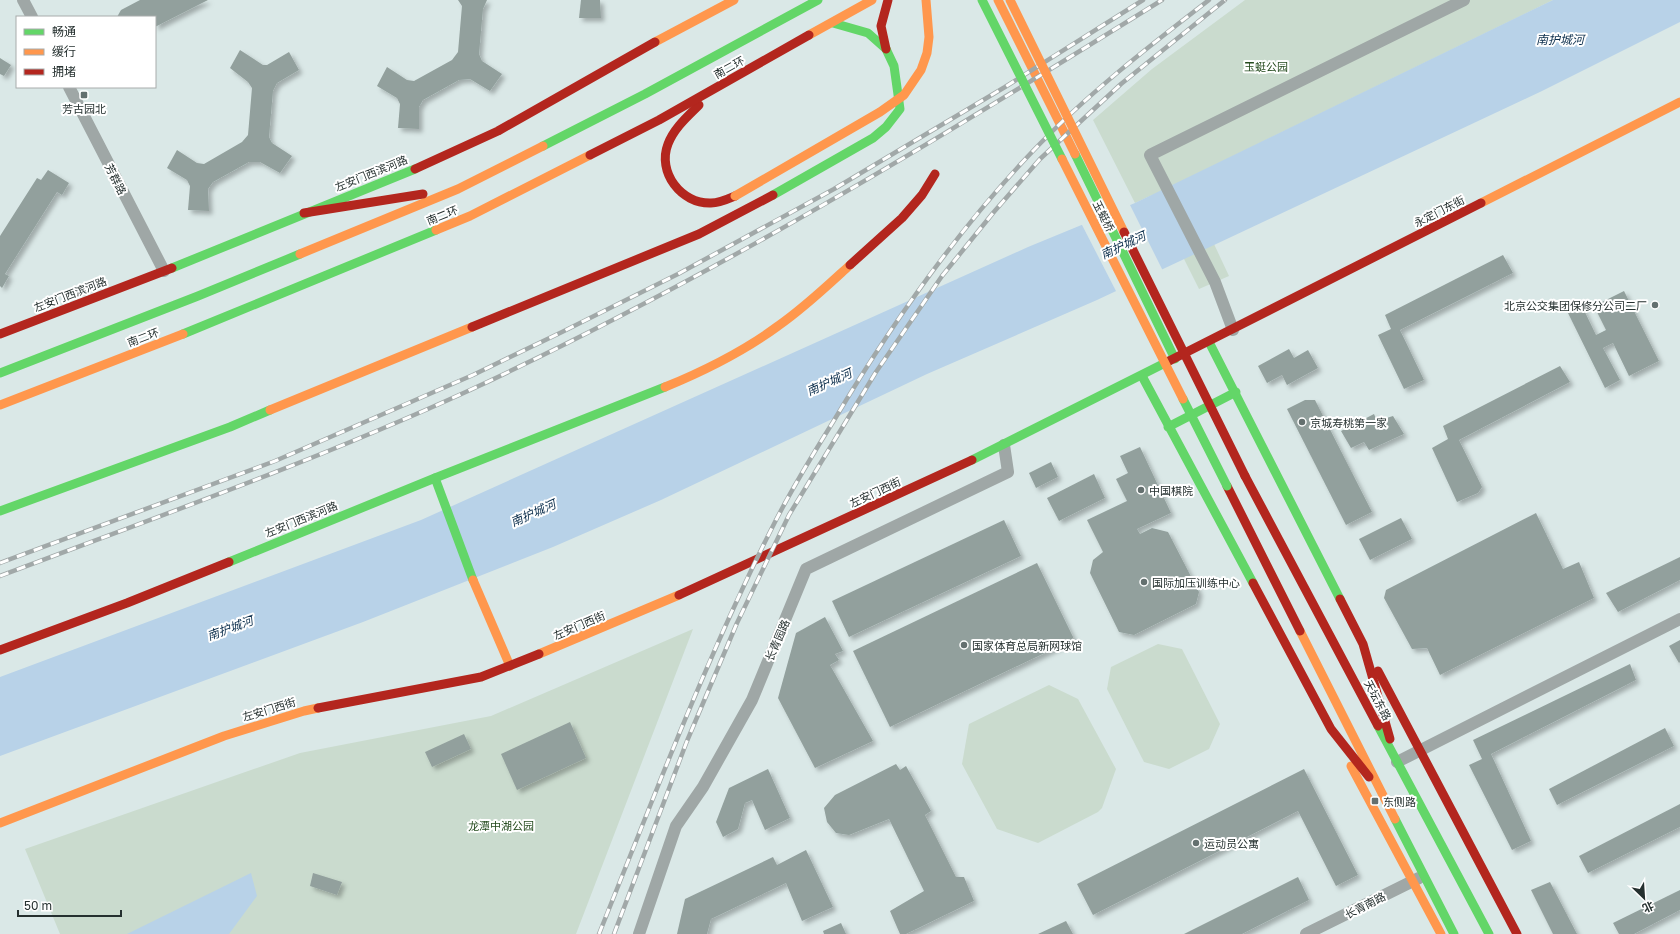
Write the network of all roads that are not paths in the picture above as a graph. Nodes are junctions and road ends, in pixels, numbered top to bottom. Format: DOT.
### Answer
graph roads {
  1 [pos="23,0"];
  2 [pos="734,0"];
  3 [pos="818,0"];
  4 [pos="872,0"];
  5 [pos="888,0"];
  6 [pos="926,0"];
  7 [pos="982,0"];
  8 [pos="998,0"];
  9 [pos="1010,0"];
  10 [pos="1464,0"];
  11 [pos="805,4"];
  12 [pos="31,16"];
  13 [pos="833,23"];
  14 [pos="886,49"];
  15 [pos="70,88"];
  16 [pos="715,88"];
  17 [pos="1680,102"];
  18 [pos="935,174"];
  19 [pos="458,189"];
  20 [pos="304,213"];
  21 [pos="164,271"];
  22 [pos="1233,330"];
  23 [pos="0,334"];
  24 [pos="1209,342"];
  25 [pos="1175,359"];
  26 [pos="0,373"];
  27 [pos="1142,376"];
  28 [pos="1236,392"];
  29 [pos="0,405"];
  30 [pos="1168,427"];
  31 [pos="1004,445"];
  32 [pos="1245,476"];
  33 [pos="435,478"];
  34 [pos="0,511"];
  35 [pos="1680,619"];
  36 [pos="1363,644"];
  37 [pos="0,650"];
  38 [pos="510,666"];
  39 [pos="1331,729"];
  40 [pos="1421,750"];
  41 [pos="1397,762"];
  42 [pos="1383,794"];
  43 [pos="0,823"];
  44 [pos="1418,878"];
  45 [pos="639,934"];
  46 [pos="1306,934"];
  47 [pos="1441,934"];
  48 [pos="1454,934"];
  49 [pos="1489,934"];
  50 [pos="1517,934"];
  1 -- 12 [label="street"];
  2 -- 20 [label="main road, 左安门西滨河路"];
  3 -- 11 [label="main road, 南二环"];
  4 -- 13 [label="main road, 南二环"];
  5 -- 14 [label="main road"];
  6 -- 16 [label="main road, bridge"];
  7 -- 42 [label="main road, 玉蜓桥, bridge"];
  8 -- 25 [label="main road"];
  9 -- 32 [label="main road, 玉蜓桥, bridge"];
  10 -- 22 [label="street"];
  11 -- 19 [label="main road, 南二环"];
  13 -- 14 [label="main road"];
  13 -- 16 [label="main road, 南二环"];
  14 -- 34 [label="main road"];
  15 -- 21 [label="street, 芳群路"];
  16 -- 29 [label="main road, 南二环"];
  17 -- 22 [label="main road, 永定门东街"];
  18 -- 33 [label="main road, 左安门西滨河路"];
  19 -- 20 [label="main road"];
  19 -- 26 [label="main road, 南二环"];
  20 -- 21 [label="main road, 左安门西滨河路"];
  21 -- 23 [label="main road, 左安门西滨河路"];
  22 -- 24 [label="main road, 永定门东街"];
  24 -- 25 [label="main road, 永定门东街"];
  24 -- 28 [label="main road"];
  25 -- 27 [label="main road, 左安门西街"];
  27 -- 30 [label="main road"];
  27 -- 31 [label="main road, 左安门西街"];
  28 -- 30 [label="main road"];
  28 -- 36 [label="main road"];
  30 -- 39 [label="main road"];
  31 -- 38 [label="main road, 左安门西街"];
  31 -- 45 [label="street, 长青园路"];
  32 -- 41 [label="main road, 天坛东路"];
  33 -- 37 [label="main road, 左安门西滨河路"];
  33 -- 38 [label="main road"];
  35 -- 40 [label="street"];
  36 -- 40 [label="main road"];
  36 -- 41 [label="main road"];
  38 -- 43 [label="main road, 左安门西街"];
  39 -- 42 [label="main road"];
  39 -- 44 [label="main road"];
  40 -- 41 [label="street"];
  40 -- 50 [label="main road"];
  41 -- 49 [label="main road, 天坛东路"];
  42 -- 44 [label="main road"];
  44 -- 46 [label="street, 长青南路"];
  44 -- 47 [label="main road"];
  44 -- 48 [label="main road"];
}
